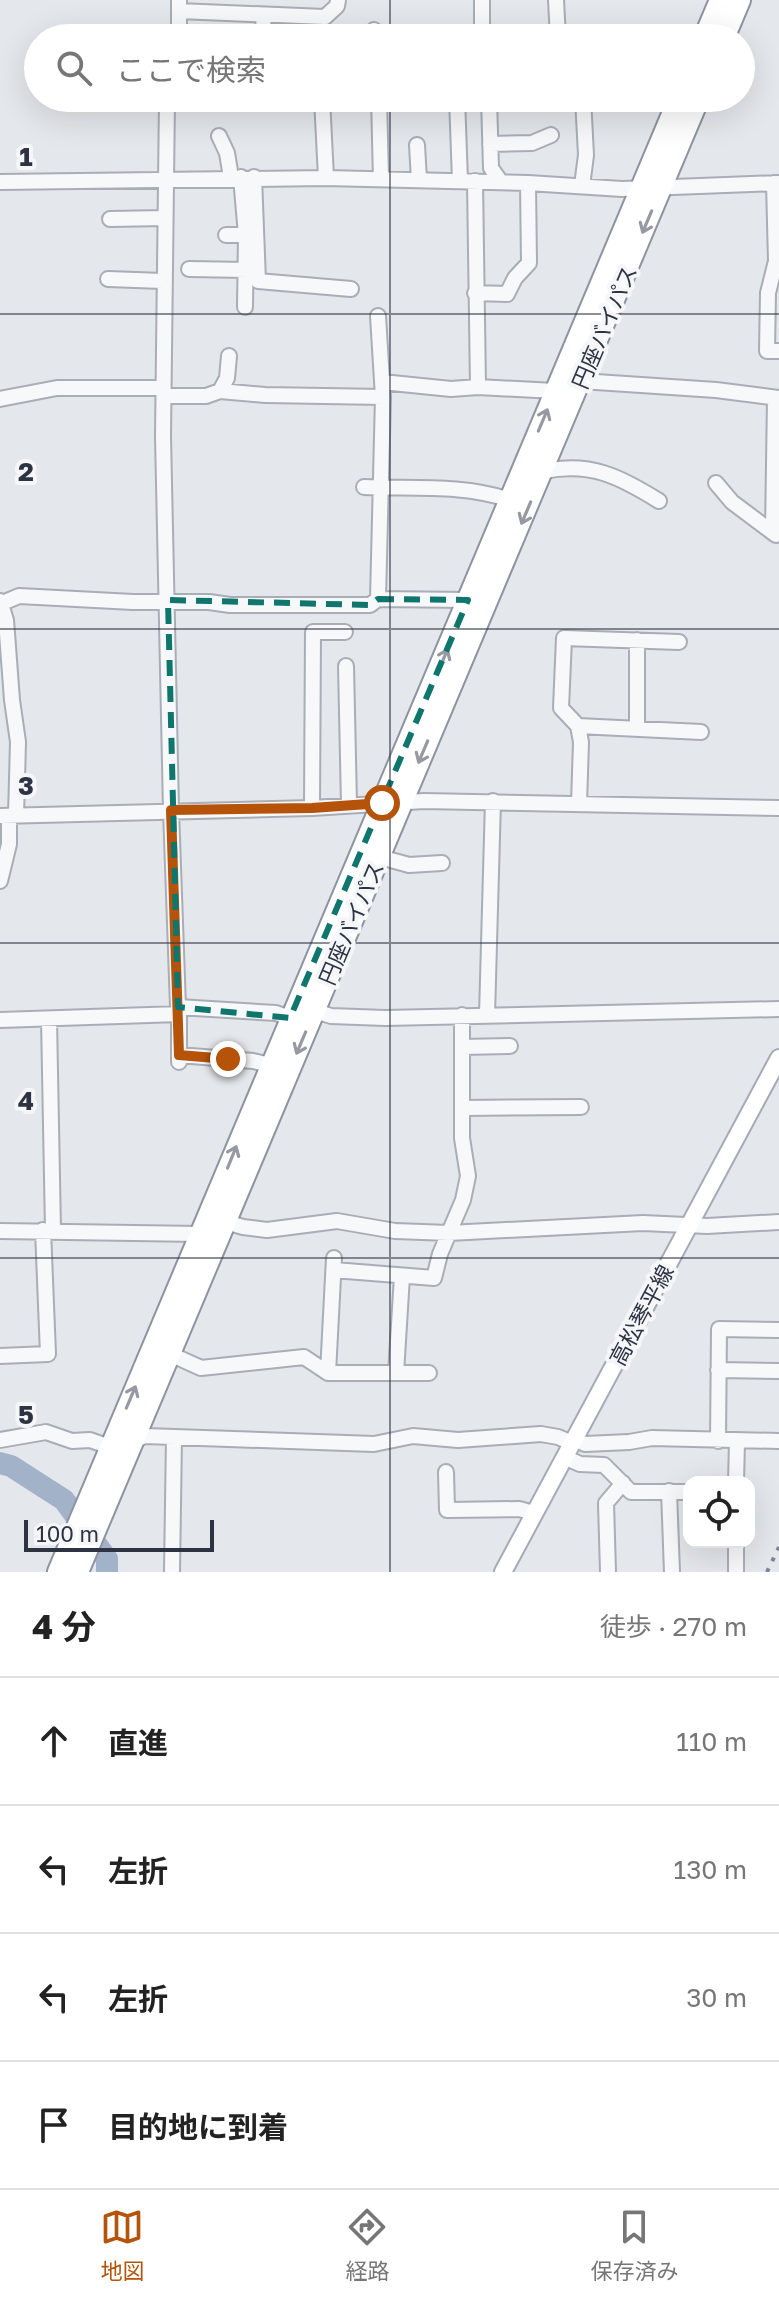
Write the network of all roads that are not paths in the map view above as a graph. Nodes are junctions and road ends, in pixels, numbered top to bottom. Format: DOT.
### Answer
graph roads {
  1 [pos="338,0"];
  2 [pos="482,0"];
  3 [pos="556,0"];
  4 [pos="720,0"];
  5 [pos="740,0"];
  6 [pos="179,6"];
  7 [pos="263,15"];
  8 [pos="263,24"];
  9 [pos="482,24"];
  10 [pos="557,24"];
  11 [pos="710,24"];
  12 [pos="730,24"];
  13 [pos="167,112"];
  14 [pos="323,112"];
  15 [pos="379,112"];
  16 [pos="459,112"];
  17 [pos="489,112"];
  18 [pos="584,112"];
  19 [pos="673,112"];
  20 [pos="693,112"];
  21 [pos="551,135"];
  22 [pos="219,136"];
  23 [pos="490,144"];
  24 [pos="417,145"];
  25 [pos="242,177"];
  26 [pos="326,178"];
  27 [pos="381,179"];
  28 [pos="419,180"];
  29 [pos="167,181"];
  30 [pos="468,181"];
  31 [pos="0,182"];
  32 [pos="501,182"];
  33 [pos="528,183"];
  34 [pos="777,183"];
  35 [pos="582,186"];
  36 [pos="661,188"];
  37 [pos="640,189"];
  38 [pos="164,218"];
  39 [pos="110,219"];
  40 [pos="226,235"];
  41 [pos="246,235"];
  42 [pos="189,269"];
  43 [pos="247,270"];
  44 [pos="108,279"];
  45 [pos="163,281"];
  46 [pos="351,289"];
  47 [pos="475,293"];
  48 [pos="773,293"];
  49 [pos="245,307"];
  50 [pos="378,316"];
  51 [pos="779,351"];
  52 [pos="229,356"];
  53 [pos="581,381"];
  54 [pos="478,387"];
  55 [pos="382,389"];
  56 [pos="220,391"];
  57 [pos="555,391"];
  58 [pos="163,392"];
  59 [pos="777,398"];
  60 [pos="0,399"];
  61 [pos="544,471"];
  62 [pos="716,483"];
  63 [pos="372,487"];
  64 [pos="510,500"];
  65 [pos="659,501"];
  66 [pos="776,534"];
  67 [pos="378,599"];
  68 [pos="168,600"];
  69 [pos="468,600"];
  70 [pos="1,603"];
  71 [pos="345,632"];
  72 [pos="637,640"];
  73 [pos="679,642"];
  74 [pos="346,666"];
  75 [pos="578,726"];
  76 [pos="637,729"];
  77 [pos="701,732"];
  78 [pos="493,801"];
  79 [pos="392,802"];
  80 [pos="349,804"];
  81 [pos="579,804"];
  82 [pos="312,808"];
  83 [pos="779,808"];
  84 [pos="171,810"];
  85 [pos="8,816"];
  86 [pos="380,857"];
  87 [pos="442,863"];
  88 [pos="0,881"];
  89 [pos="779,1009"];
  90 [pos="178,1011"];
  91 [pos="315,1011"];
  92 [pos="462,1015"];
  93 [pos="487,1015"];
  94 [pos="290,1018"];
  95 [pos="49,1019"];
  96 [pos="0,1020"];
  97 [pos="510,1046"];
  98 [pos="462,1047"];
  99 [pos="779,1058"];
  100 [pos="271,1065"];
  101 [pos="581,1107"];
  102 [pos="462,1108"];
  103 [pos="226,1222"];
  104 [pos="779,1222"];
  105 [pos="690,1224"];
  106 [pos="48,1230"];
  107 [pos="0,1231"];
  108 [pos="449,1233"];
  109 [pos="200,1234"];
  110 [pos="402,1276"];
  111 [pos="779,1330"];
  112 [pos="170,1354"];
  113 [pos="0,1356"];
  114 [pos="718,1370"];
  115 [pos="779,1371"];
  116 [pos="328,1373"];
  117 [pos="396,1373"];
  118 [pos="429,1373"];
  119 [pos="174,1437"];
  120 [pos="0,1440"];
  121 [pos="120,1441"];
  122 [pos="718,1441"];
  123 [pos="737,1441"];
  124 [pos="779,1441"];
  125 [pos="570,1446"];
  126 [pos="446,1472"];
  127 [pos="736,1476"];
  128 [pos="623,1483"];
  129 [pos="669,1491"];
  130 [pos="683,1492"];
  131 [pos="534,1513"];
  132 [pos="736,1548"];
  133 [pos="82,1562"];
  134 [pos="58,1572"];
  135 [pos="172,1572"];
  136 [pos="503,1572"];
  137 [pos="608,1572"];
  138 [pos="672,1572"];
  139 [pos="736,1572"];
  1 -- 7 [label="street"];
  2 -- 9 [label="street"];
  3 -- 10 [label="street"];
  4 -- 11 [label="highway"];
  5 -- 12 [label="highway"];
  6 -- 7 [label="street"];
  7 -- 8 [label="street"];
  13 -- 29 [label="street"];
  14 -- 26 [label="street"];
  15 -- 27 [label="street"];
  16 -- 30 [label="street"];
  17 -- 23 [label="street"];
  18 -- 35 [label="street"];
  19 -- 37 [label="highway, 円座バイパス"];
  20 -- 36 [label="highway, 円座バイパス"];
  21 -- 23 [label="street"];
  22 -- 25 [label="street"];
  23 -- 32 [label="street"];
  24 -- 28 [label="street"];
  25 -- 26 [label="street"];
  25 -- 29 [label="street"];
  25 -- 41 [label="street"];
  25 -- 46 [label="street"];
  26 -- 27 [label="street"];
  27 -- 28 [label="street"];
  28 -- 30 [label="street"];
  29 -- 31 [label="street"];
  29 -- 38 [label="street"];
  30 -- 32 [label="street"];
  30 -- 47 [label="street"];
  32 -- 33 [label="street"];
  33 -- 35 [label="street"];
  33 -- 47 [label="street"];
  34 -- 36 [label="street"];
  34 -- 48 [label="street"];
  35 -- 37 [label="street"];
  36 -- 37 [label="street"];
  36 -- 53 [label="highway, 円座バイパス, one-way"];
  37 -- 57 [label="highway, 円座バイパス"];
  38 -- 39 [label="street"];
  38 -- 45 [label="street"];
  40 -- 41 [label="street"];
  41 -- 43 [label="street"];
  42 -- 43 [label="street"];
  43 -- 49 [label="street"];
  44 -- 45 [label="street"];
  45 -- 58 [label="street"];
  47 -- 54 [label="street"];
  48 -- 51 [label="street"];
  50 -- 55 [label="street"];
  52 -- 56 [label="street"];
  53 -- 59 [label="street"];
  53 -- 61 [label="highway, 円座バイパス"];
  54 -- 55 [label="street"];
  54 -- 57 [label="street"];
  55 -- 56 [label="street"];
  55 -- 63 [label="street"];
  56 -- 58 [label="street"];
  64 -- 57 [label="highway, 円座バイパス, one-way"];
  58 -- 60 [label="street"];
  58 -- 68 [label="street"];
  59 -- 66 [label="street"];
  61 -- 65 [label="street"];
  61 -- 79 [label="highway, 円座バイパス, one-way"];
  62 -- 66 [label="street"];
  63 -- 64 [label="street"];
  63 -- 67 [label="street"];
  64 -- 69 [label="highway, 円座バイパス"];
  67 -- 68 [label="street"];
  67 -- 69 [label="street"];
  68 -- 70 [label="street"];
  68 -- 84 [label="street"];
  79 -- 69 [label="highway, 円座バイパス, one-way"];
  70 -- 85 [label="street"];
  71 -- 82 [label="street"];
  72 -- 73 [label="street"];
  72 -- 75 [label="street"];
  72 -- 76 [label="street"];
  74 -- 80 [label="street"];
  75 -- 76 [label="street"];
  75 -- 81 [label="street"];
  76 -- 77 [label="street"];
  78 -- 79 [label="street"];
  78 -- 81 [label="street"];
  78 -- 93 [label="street"];
  79 -- 80 [label="street"];
  79 -- 86 [label="highway, 円座バイパス"];
  79 -- 94 [label="highway, 円座バイパス"];
  80 -- 82 [label="street"];
  81 -- 83 [label="street"];
  82 -- 84 [label="street"];
  84 -- 85 [label="street"];
  84 -- 90 [label="street"];
  85 -- 88 [label="street"];
  86 -- 87 [label="street"];
  86 -- 91 [label="highway, 円座バイパス"];
  89 -- 93 [label="street"];
  90 -- 94 [label="street"];
  90 -- 95 [label="street"];
  90 -- 100 [label="street"];
  91 -- 92 [label="street"];
  91 -- 94 [label="highway"];
  91 -- 103 [label="highway, 円座バイパス, one-way"];
  92 -- 93 [label="street"];
  92 -- 98 [label="street"];
  94 -- 100 [label="highway, 円座バイパス"];
  95 -- 96 [label="street"];
  95 -- 106 [label="street"];
  97 -- 98 [label="street"];
  98 -- 102 [label="street"];
  99 -- 105 [label="main road, 高松琴平線"];
  109 -- 100 [label="highway, 円座バイパス, one-way"];
  101 -- 102 [label="street"];
  102 -- 108 [label="street"];
  103 -- 108 [label="street"];
  103 -- 109 [label="highway"];
  103 -- 112 [label="highway, 円座バイパス"];
  104 -- 105 [label="street"];
  105 -- 108 [label="street"];
  105 -- 125 [label="main road, 高松琴平線"];
  106 -- 107 [label="street"];
  106 -- 109 [label="street"];
  106 -- 113 [label="street"];
  108 -- 110 [label="street"];
  121 -- 109 [label="highway, 円座バイパス, one-way"];
  110 -- 116 [label="street"];
  110 -- 117 [label="street"];
  111 -- 114 [label="street"];
  112 -- 116 [label="street"];
  112 -- 121 [label="highway, 円座バイパス"];
  114 -- 115 [label="street"];
  114 -- 122 [label="street"];
  116 -- 117 [label="street"];
  117 -- 118 [label="street"];
  119 -- 121 [label="street"];
  119 -- 125 [label="street"];
  119 -- 135 [label="street"];
  120 -- 121 [label="street"];
  121 -- 133 [label="highway, 円座バイパス"];
  121 -- 134 [label="highway, 円座バイパス"];
  122 -- 123 [label="street"];
  122 -- 125 [label="street"];
  123 -- 124 [label="street"];
  123 -- 127 [label="street"];
  125 -- 128 [label="street"];
  125 -- 131 [label="main road, 高松琴平線"];
  126 -- 131 [label="street"];
  128 -- 129 [label="street"];
  128 -- 137 [label="street"];
  129 -- 130 [label="street"];
  129 -- 138 [label="street"];
  131 -- 136 [label="main road, 高松琴平線"];
  132 -- 139 [label="street"];
}
